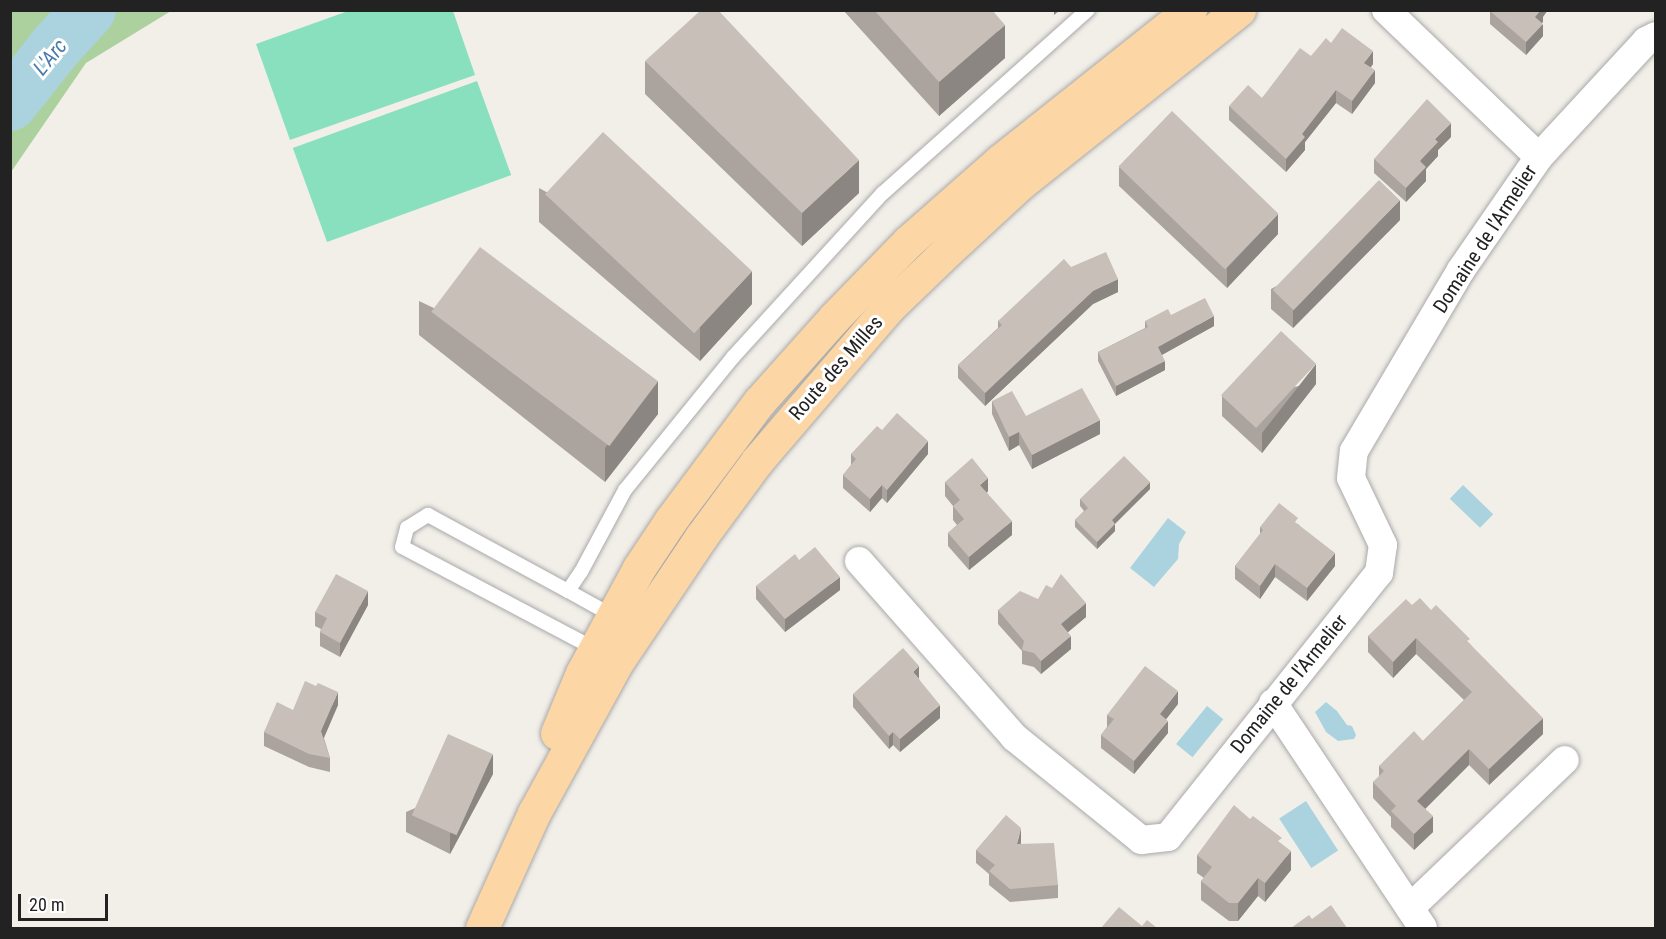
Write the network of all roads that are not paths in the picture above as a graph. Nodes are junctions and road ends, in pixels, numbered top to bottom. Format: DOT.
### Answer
graph roads {
  1 [pos="1088,10"];
  2 [pos="1190,10"];
  3 [pos="1239,10"];
  4 [pos="1386,10"];
  5 [pos="1656,36"];
  6 [pos="1539,157"];
  7 [pos="859,561"];
  8 [pos="568,591"];
  9 [pos="625,624"];
  10 [pos="606,656"];
  11 [pos="1273,703"];
  12 [pos="1565,760"];
  13 [pos="1417,918"];
  14 [pos="482,928"];
  1 -- 8 [label="lane"];
  2 -- 9 [label="main road, Route des Milles"];
  3 -- 9 [label="main road, Route des Milles"];
  4 -- 6 [label="street, Domaine de l'Armelier"];
  5 -- 6 [label="street, Domaine de l'Armelier"];
  6 -- 11 [label="street, Domaine de l'Armelier"];
  7 -- 11 [label="street, Domaine de l'Armelier"];
  8 -- 9 [label="lane"];
  8 -- 10 [label="lane"];
  9 -- 10 [label="main road, Route des Milles"];
  10 -- 14 [label="main road, Route des Milles"];
  11 -- 13 [label="street"];
  12 -- 13 [label="street"];
}
